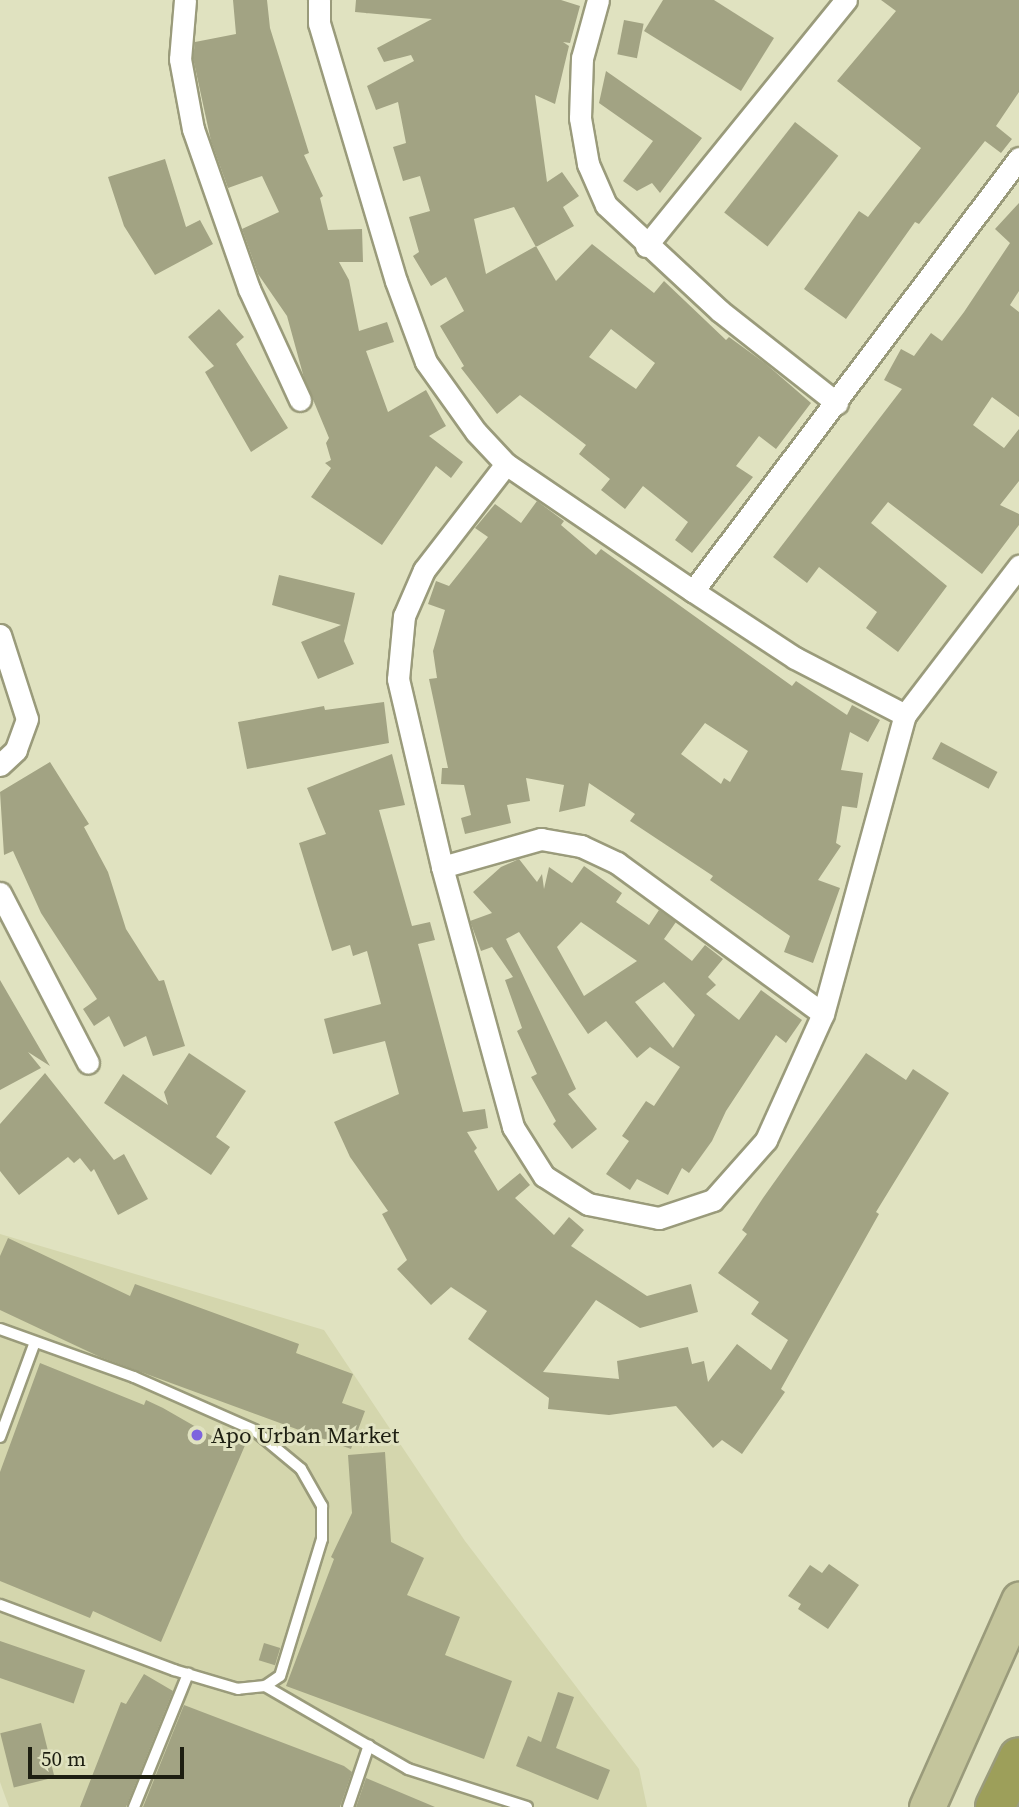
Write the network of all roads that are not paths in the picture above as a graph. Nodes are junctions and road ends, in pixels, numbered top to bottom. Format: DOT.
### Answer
graph roads {
  1 [pos="186,0"];
  2 [pos="319,0"];
  3 [pos="598,0"];
  4 [pos="846,0"];
  5 [pos="1019,158"];
  6 [pos="646,246"];
  7 [pos="300,400"];
  8 [pos="837,403"];
  9 [pos="506,464"];
  10 [pos="1019,566"];
  11 [pos="693,591"];
  12 [pos="0,635"];
  13 [pos="905,715"];
  14 [pos="0,765"];
  15 [pos="442,867"];
  16 [pos="0,893"];
  17 [pos="823,1014"];
  18 [pos="88,1063"];
  19 [pos="0,1329"];
  20 [pos="35,1342"];
  21 [pos="0,1437"];
  22 [pos="1019,1600"];
  23 [pos="0,1605"];
  24 [pos="188,1674"];
  25 [pos="265,1686"];
  26 [pos="369,1745"];
  27 [pos="1019,1757"];
  28 [pos="134,1807"];
  29 [pos="348,1807"];
  30 [pos="527,1807"];
  31 [pos="927,1807"];
  32 [pos="995,1807"];
  1 -- 7 [label="street"];
  2 -- 9 [label="street"];
  3 -- 6 [label="street"];
  4 -- 6 [label="street"];
  5 -- 8 [label="street"];
  6 -- 8 [label="street"];
  8 -- 11 [label="street"];
  9 -- 11 [label="street"];
  9 -- 15 [label="street"];
  10 -- 13 [label="street"];
  11 -- 13 [label="street"];
  12 -- 14 [label="street"];
  13 -- 17 [label="street"];
  15 -- 17 [label="street"];
  15 -- 17 [label="street"];
  16 -- 18 [label="street"];
  19 -- 20 [label="lane"];
  20 -- 21 [label="lane"];
  20 -- 25 [label="lane"];
  22 -- 31 [label="main road"];
  23 -- 24 [label="lane"];
  24 -- 25 [label="lane"];
  24 -- 28 [label="lane"];
  25 -- 26 [label="lane"];
  26 -- 29 [label="lane"];
  26 -- 30 [label="lane"];
  27 -- 32 [label="highway"];
}
